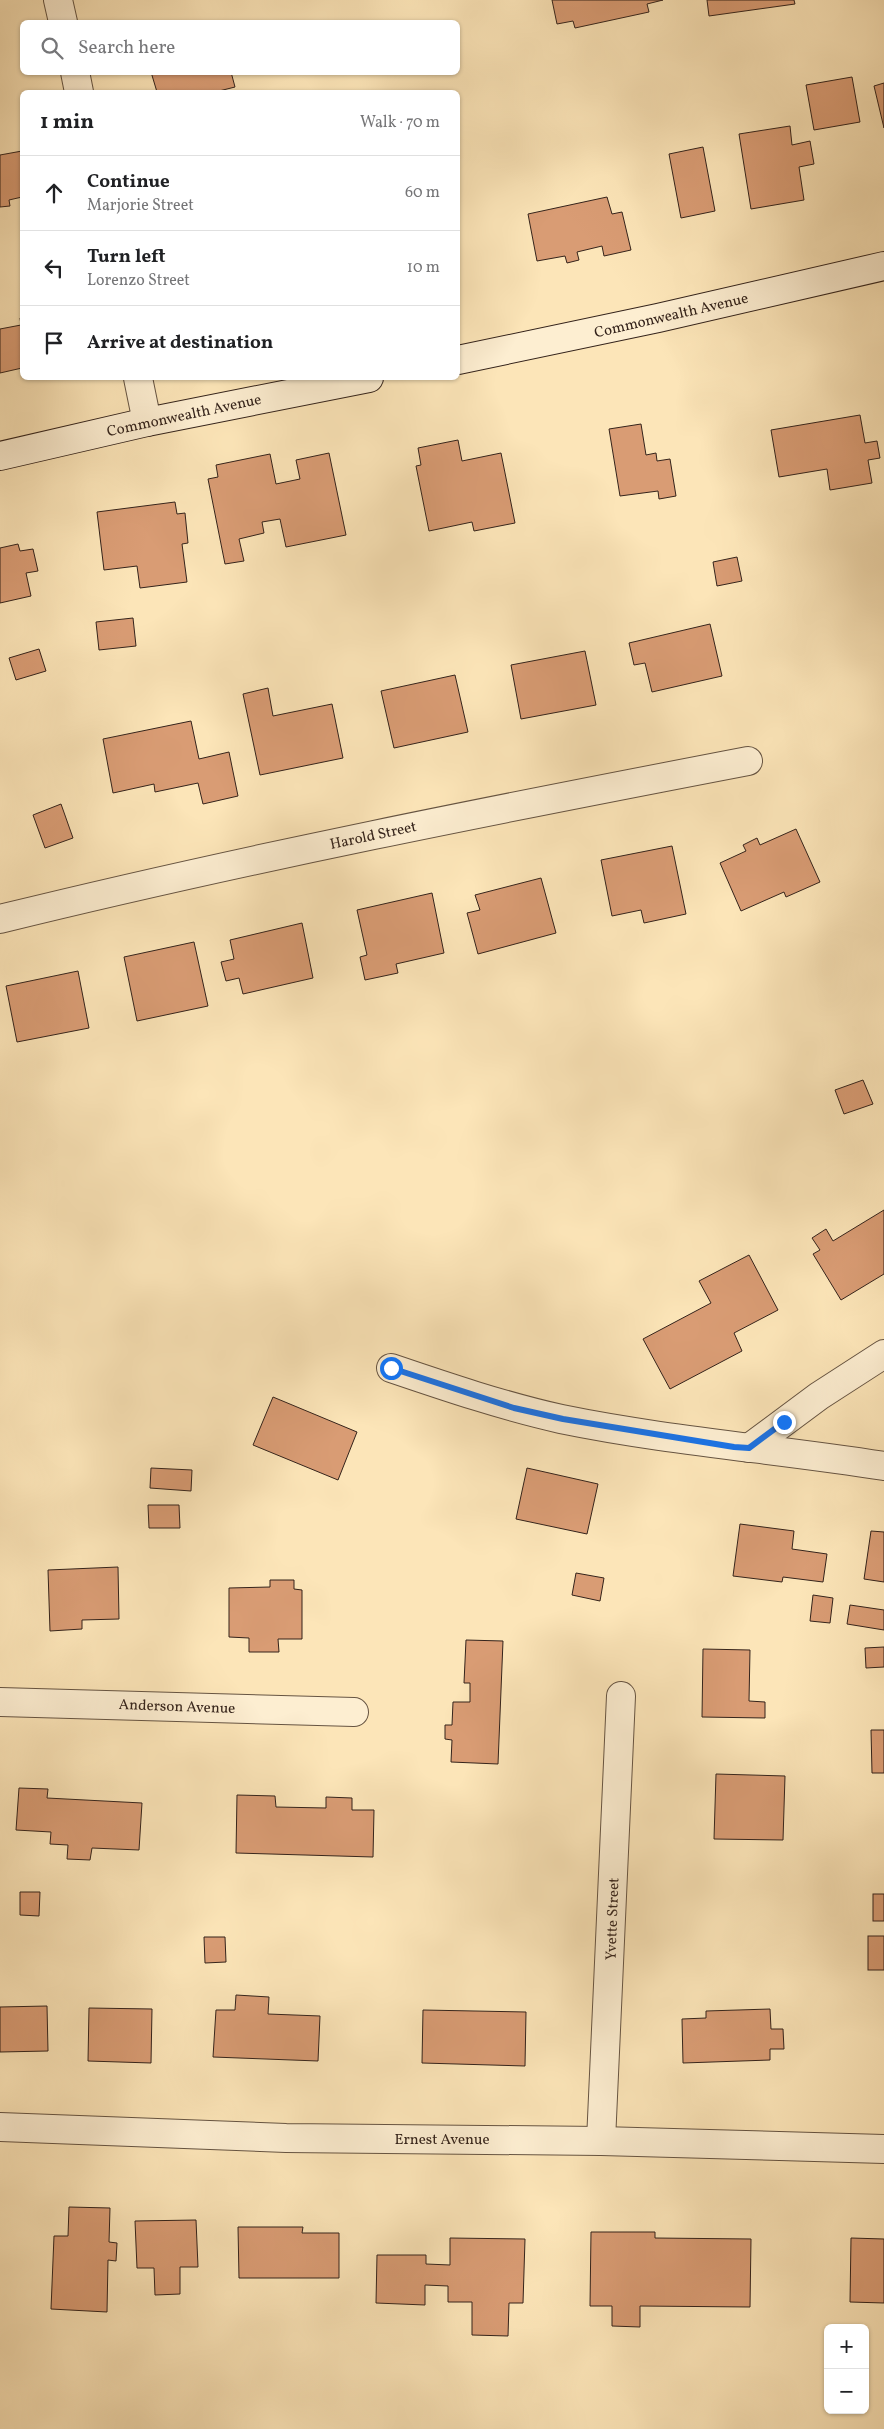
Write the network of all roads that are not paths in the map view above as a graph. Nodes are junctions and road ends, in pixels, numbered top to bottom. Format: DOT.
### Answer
graph roads {
  1 [pos="58,0"];
  2 [pos="63,20"];
  3 [pos="76,75"];
  4 [pos="79,90"];
  5 [pos="884,266"];
  6 [pos="460,360"];
  7 [pos="138,380"];
  8 [pos="359,380"];
  9 [pos="147,422"];
  10 [pos="0,456"];
  11 [pos="748,761"];
  12 [pos="0,919"];
  13 [pos="884,1354"];
  14 [pos="391,1368"];
  15 [pos="749,1448"];
  16 [pos="884,1466"];
  17 [pos="621,1696"];
  18 [pos="0,1702"];
  19 [pos="354,1712"];
  20 [pos="0,2127"];
  21 [pos="601,2141"];
  22 [pos="884,2149"];
  1 -- 2 [label="street"];
  3 -- 4 [label="street"];
  5 -- 6 [label="street, Commonwealth Avenue"];
  7 -- 9 [label="street"];
  8 -- 9 [label="street, Commonwealth Avenue"];
  9 -- 10 [label="street, Commonwealth Avenue"];
  11 -- 12 [label="street, Harold Street"];
  13 -- 15 [label="street"];
  14 -- 15 [label="street"];
  15 -- 16 [label="street"];
  17 -- 21 [label="street, Yvette Street"];
  18 -- 19 [label="street, Anderson Avenue"];
  20 -- 21 [label="street, Ernest Avenue"];
  21 -- 22 [label="street, Ernest Avenue"];
}
